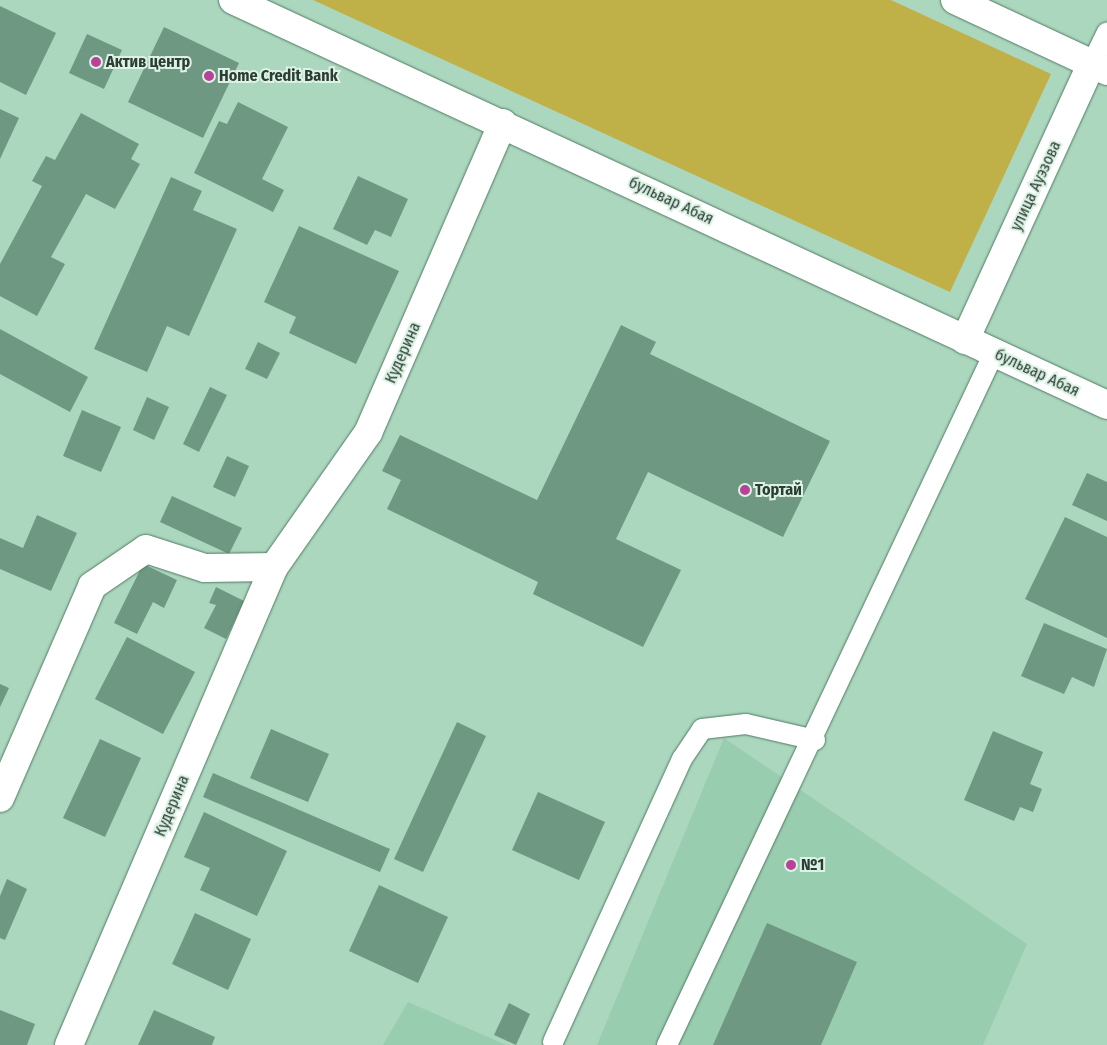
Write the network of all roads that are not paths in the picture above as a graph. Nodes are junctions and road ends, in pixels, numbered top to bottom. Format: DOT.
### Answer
graph roads {
  1 [pos="233,0"];
  2 [pos="954,0"];
  3 [pos="1107,32"];
  4 [pos="1099,67"];
  5 [pos="503,123"];
  6 [pos="965,340"];
  7 [pos="994,353"];
  8 [pos="1107,405"];
  9 [pos="274,567"];
  10 [pos="815,740"];
  11 [pos="0,798"];
  12 [pos="553,1042"];
  13 [pos="69,1045"];
  14 [pos="668,1045"];
  1 -- 5 [label="street, бульвар Абая"];
  2 -- 4 [label="street"];
  3 -- 4 [label="lane, улица Ауэзова"];
  4 -- 6 [label="street, улица Ауэзова"];
  5 -- 6 [label="street, бульвар Абая"];
  5 -- 9 [label="street, Кудерина"];
  6 -- 7 [label="street, бульвар Абая"];
  7 -- 8 [label="street, бульвар Абая"];
  7 -- 10 [label="lane"];
  9 -- 11 [label="street"];
  9 -- 13 [label="street, Кудерина"];
  10 -- 12 [label="lane"];
  10 -- 14 [label="lane"];
}
